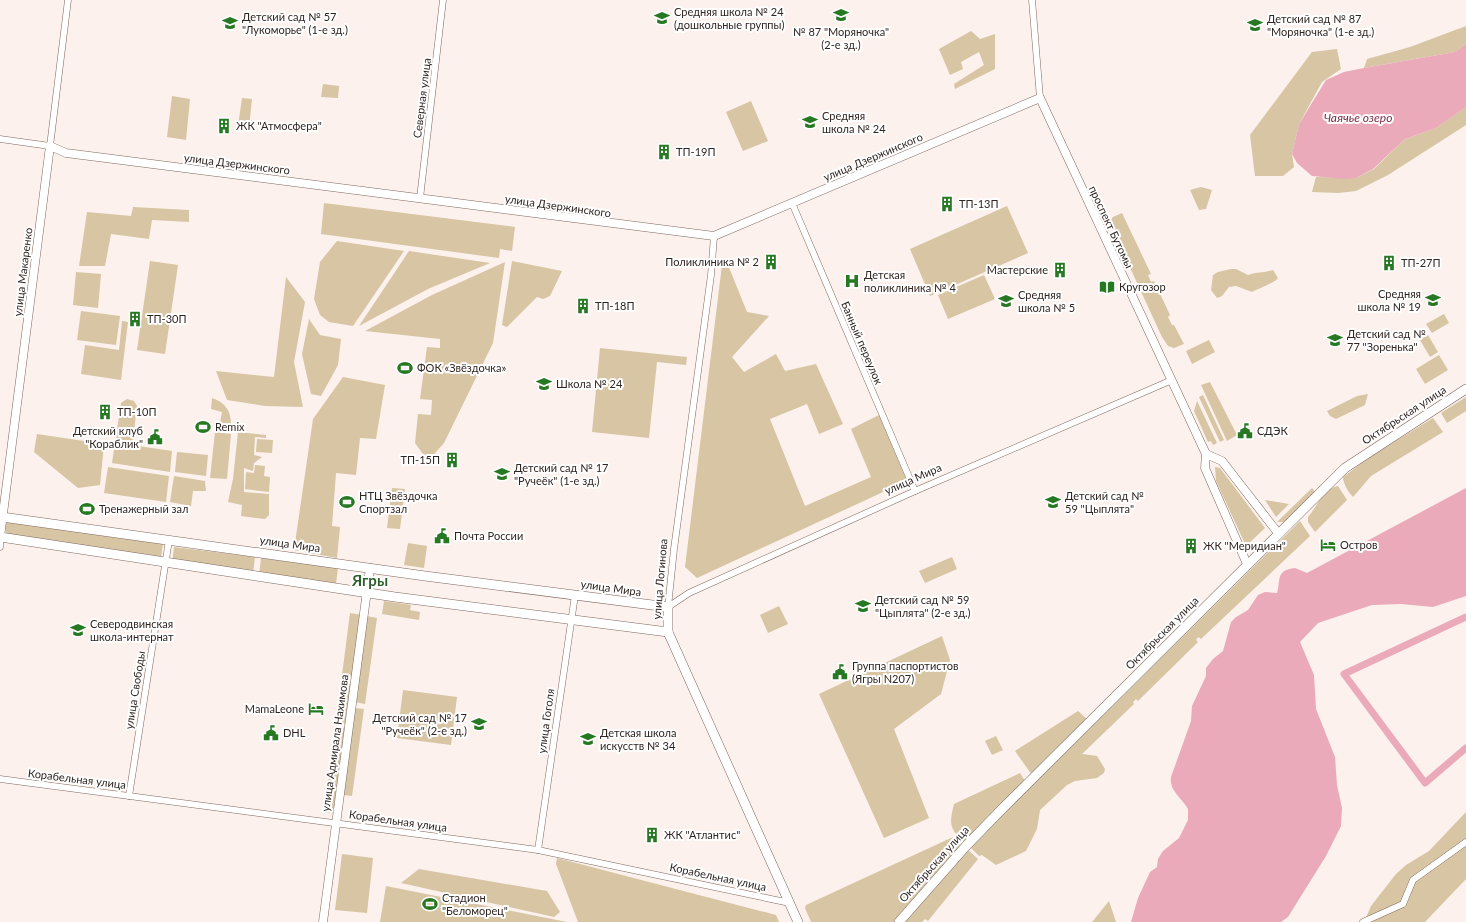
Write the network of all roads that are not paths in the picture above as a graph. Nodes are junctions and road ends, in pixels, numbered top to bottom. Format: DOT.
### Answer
graph roads {
  1 [pos="68,0"];
  2 [pos="444,0"];
  3 [pos="1032,0"];
  4 [pos="1040,98"];
  5 [pos="0,139"];
  6 [pos="50,146"];
  7 [pos="420,198"];
  8 [pos="792,203"];
  9 [pos="714,236"];
  10 [pos="1172,380"];
  11 [pos="1466,389"];
  12 [pos="1206,454"];
  13 [pos="915,491"];
  14 [pos="2,517"];
  15 [pos="1278,533"];
  16 [pos="0,534"];
  17 [pos="169,540"];
  18 [pos="0,548"];
  19 [pos="166,562"];
  20 [pos="1247,564"];
  21 [pos="370,568"];
  22 [pos="367,591"];
  23 [pos="575,595"];
  24 [pos="668,607"];
  25 [pos="570,620"];
  26 [pos="668,632"];
  27 [pos="0,779"];
  28 [pos="129,796"];
  29 [pos="335,822"];
  30 [pos="1466,842"];
  31 [pos="538,850"];
  32 [pos="790,903"];
  33 [pos="323,922"];
  34 [pos="798,922"];
  35 [pos="899,922"];
  36 [pos="1363,922"];
  1 -- 6 [label="street, улица Макаренко"];
  2 -- 7 [label="street, Северная улица"];
  3 -- 4 [label="street, проспект Бутомы"];
  4 -- 8 [label="street, улица Дзержинского"];
  4 -- 10 [label="street, проспект Бутомы"];
  5 -- 6 [label="street"];
  6 -- 7 [label="street, улица Дзержинского"];
  6 -- 14 [label="street, улица Макаренко"];
  7 -- 9 [label="street, улица Дзержинского"];
  8 -- 9 [label="street, улица Дзержинского"];
  8 -- 13 [label="street, Банный переулок"];
  9 -- 24 [label="street, улица Логинова"];
  10 -- 12 [label="street, проспект Бутомы"];
  10 -- 13 [label="street, улица Мира"];
  11 -- 15 [label="main road, Октябрьская улица"];
  12 -- 15 [label="street"];
  12 -- 20 [label="street, проспект Бутомы"];
  13 -- 24 [label="street, улица Мира"];
  14 -- 16 [label="street, улица Макаренко"];
  14 -- 17 [label="main road, улица Мира"];
  15 -- 20 [label="main road, Октябрьская улица"];
  16 -- 18 [label="street, улица Макаренко"];
  16 -- 19 [label="main road"];
  17 -- 19 [label="street, улица Свободы"];
  17 -- 21 [label="main road, улица Мира"];
  19 -- 22 [label="main road"];
  19 -- 28 [label="street, улица Свободы"];
  20 -- 35 [label="main road, Октябрьская улица"];
  21 -- 22 [label="street, улица Адмирала Нахимова"];
  21 -- 23 [label="main road, улица Мира"];
  22 -- 25 [label="main road"];
  22 -- 29 [label="street, улица Адмирала Нахимова"];
  23 -- 24 [label="main road, улица Мира"];
  23 -- 25 [label="street, улица Гоголя"];
  24 -- 26 [label="main road, улица Логинова"];
  25 -- 26 [label="main road"];
  25 -- 31 [label="street, улица Гоголя"];
  26 -- 32 [label="main road, улица Логинова"];
  27 -- 28 [label="street, Корабельная улица"];
  28 -- 29 [label="street, Корабельная улица"];
  29 -- 31 [label="street, Корабельная улица"];
  29 -- 33 [label="street, улица Адмирала Нахимова"];
  30 -- 36 [label="street"];
  31 -- 32 [label="street, Корабельная улица"];
  32 -- 34 [label="main road, улица Логинова"];
}
